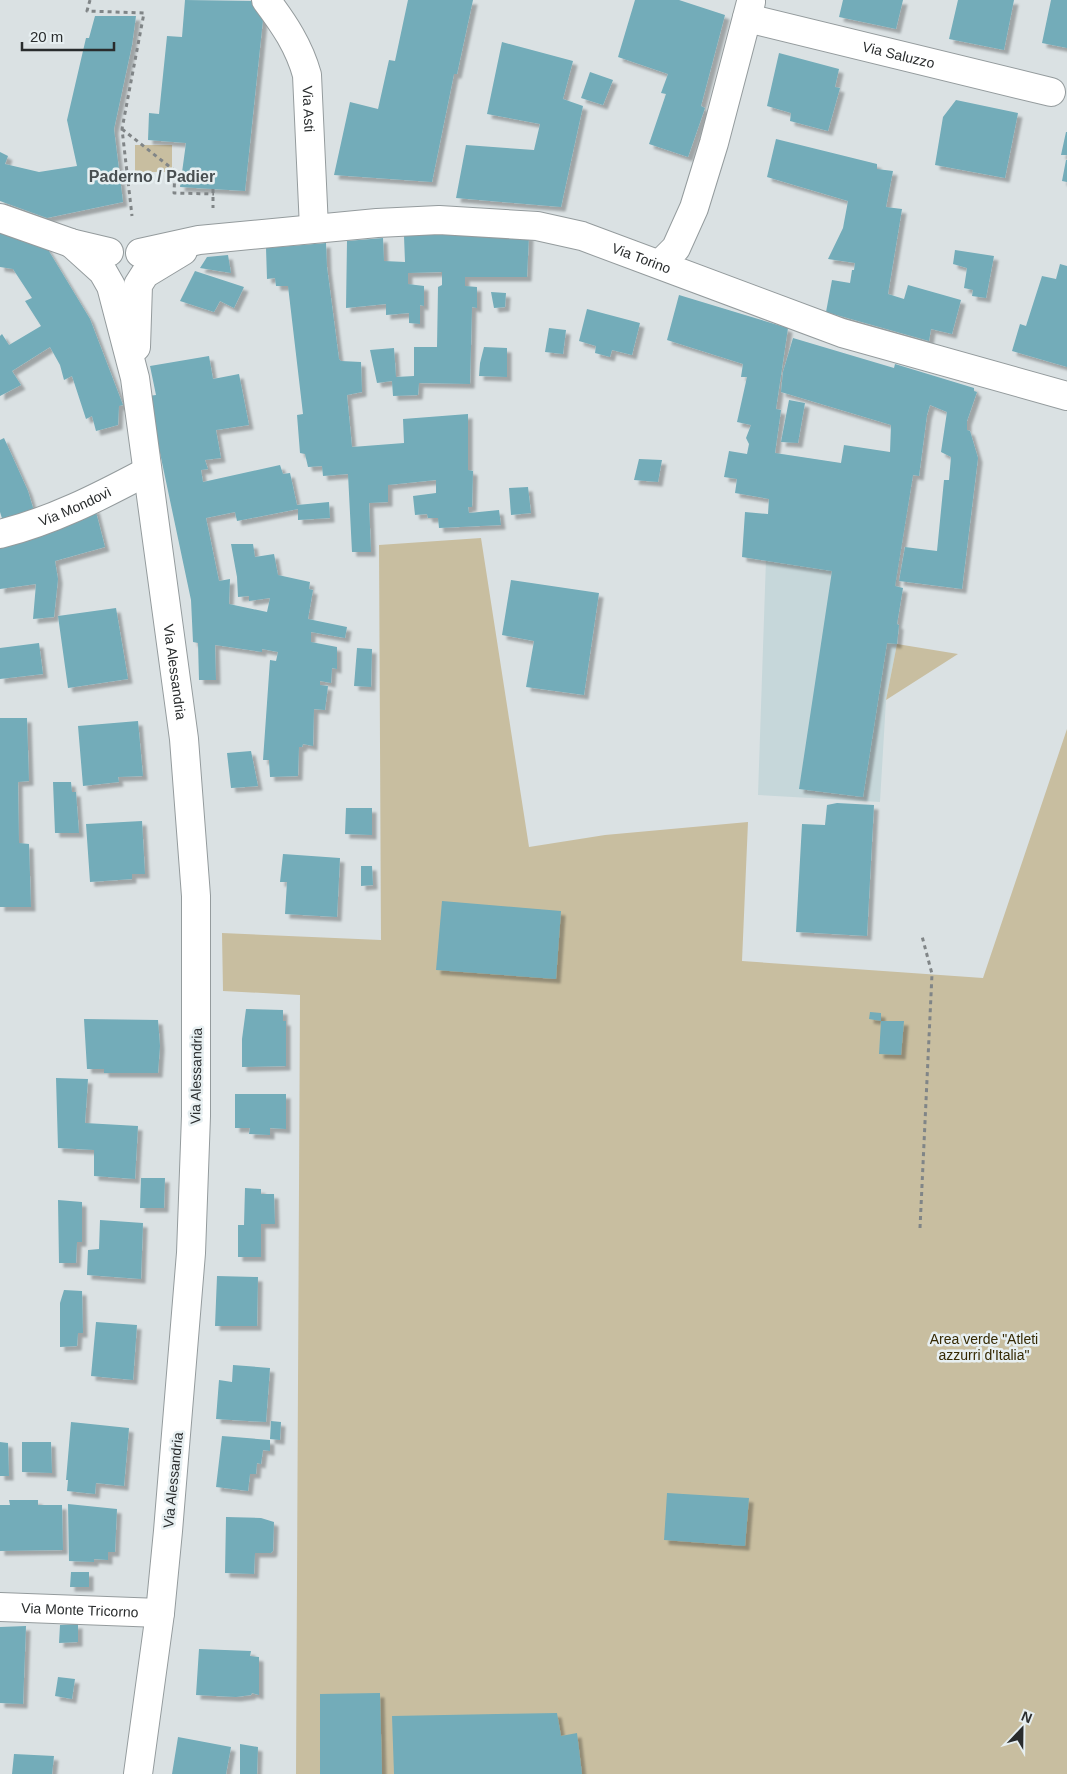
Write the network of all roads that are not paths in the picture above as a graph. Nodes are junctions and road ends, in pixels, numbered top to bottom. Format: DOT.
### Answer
graph roads {
  1 [pos="266,0"];
  2 [pos="749,9"];
  3 [pos="1051,92"];
  4 [pos="0,218"];
  5 [pos="314,228"];
  6 [pos="660,264"];
  7 [pos="124,270"];
  8 [pos="1067,396"];
  9 [pos="146,472"];
  10 [pos="0,534"];
  11 [pos="0,1607"];
  12 [pos="160,1613"];
  13 [pos="138,1774"];
  1 -- 5 [label="street, Via Asti"];
  2 -- 3 [label="street, Via Saluzzo"];
  2 -- 6 [label="street, Via Saluzzo"];
  4 -- 7 [label="street"];
  5 -- 6 [label="street, Via Torino"];
  5 -- 7 [label="street, Via Torino"];
  6 -- 8 [label="street, Via Torino"];
  7 -- 9 [label="street, Via Alessandria"];
  9 -- 10 [label="street, Via Mondovì"];
  9 -- 12 [label="street, Via Alessandria"];
  11 -- 12 [label="street, Via Monte Tricorno"];
  12 -- 13 [label="street, Via Alessandria"];
}
